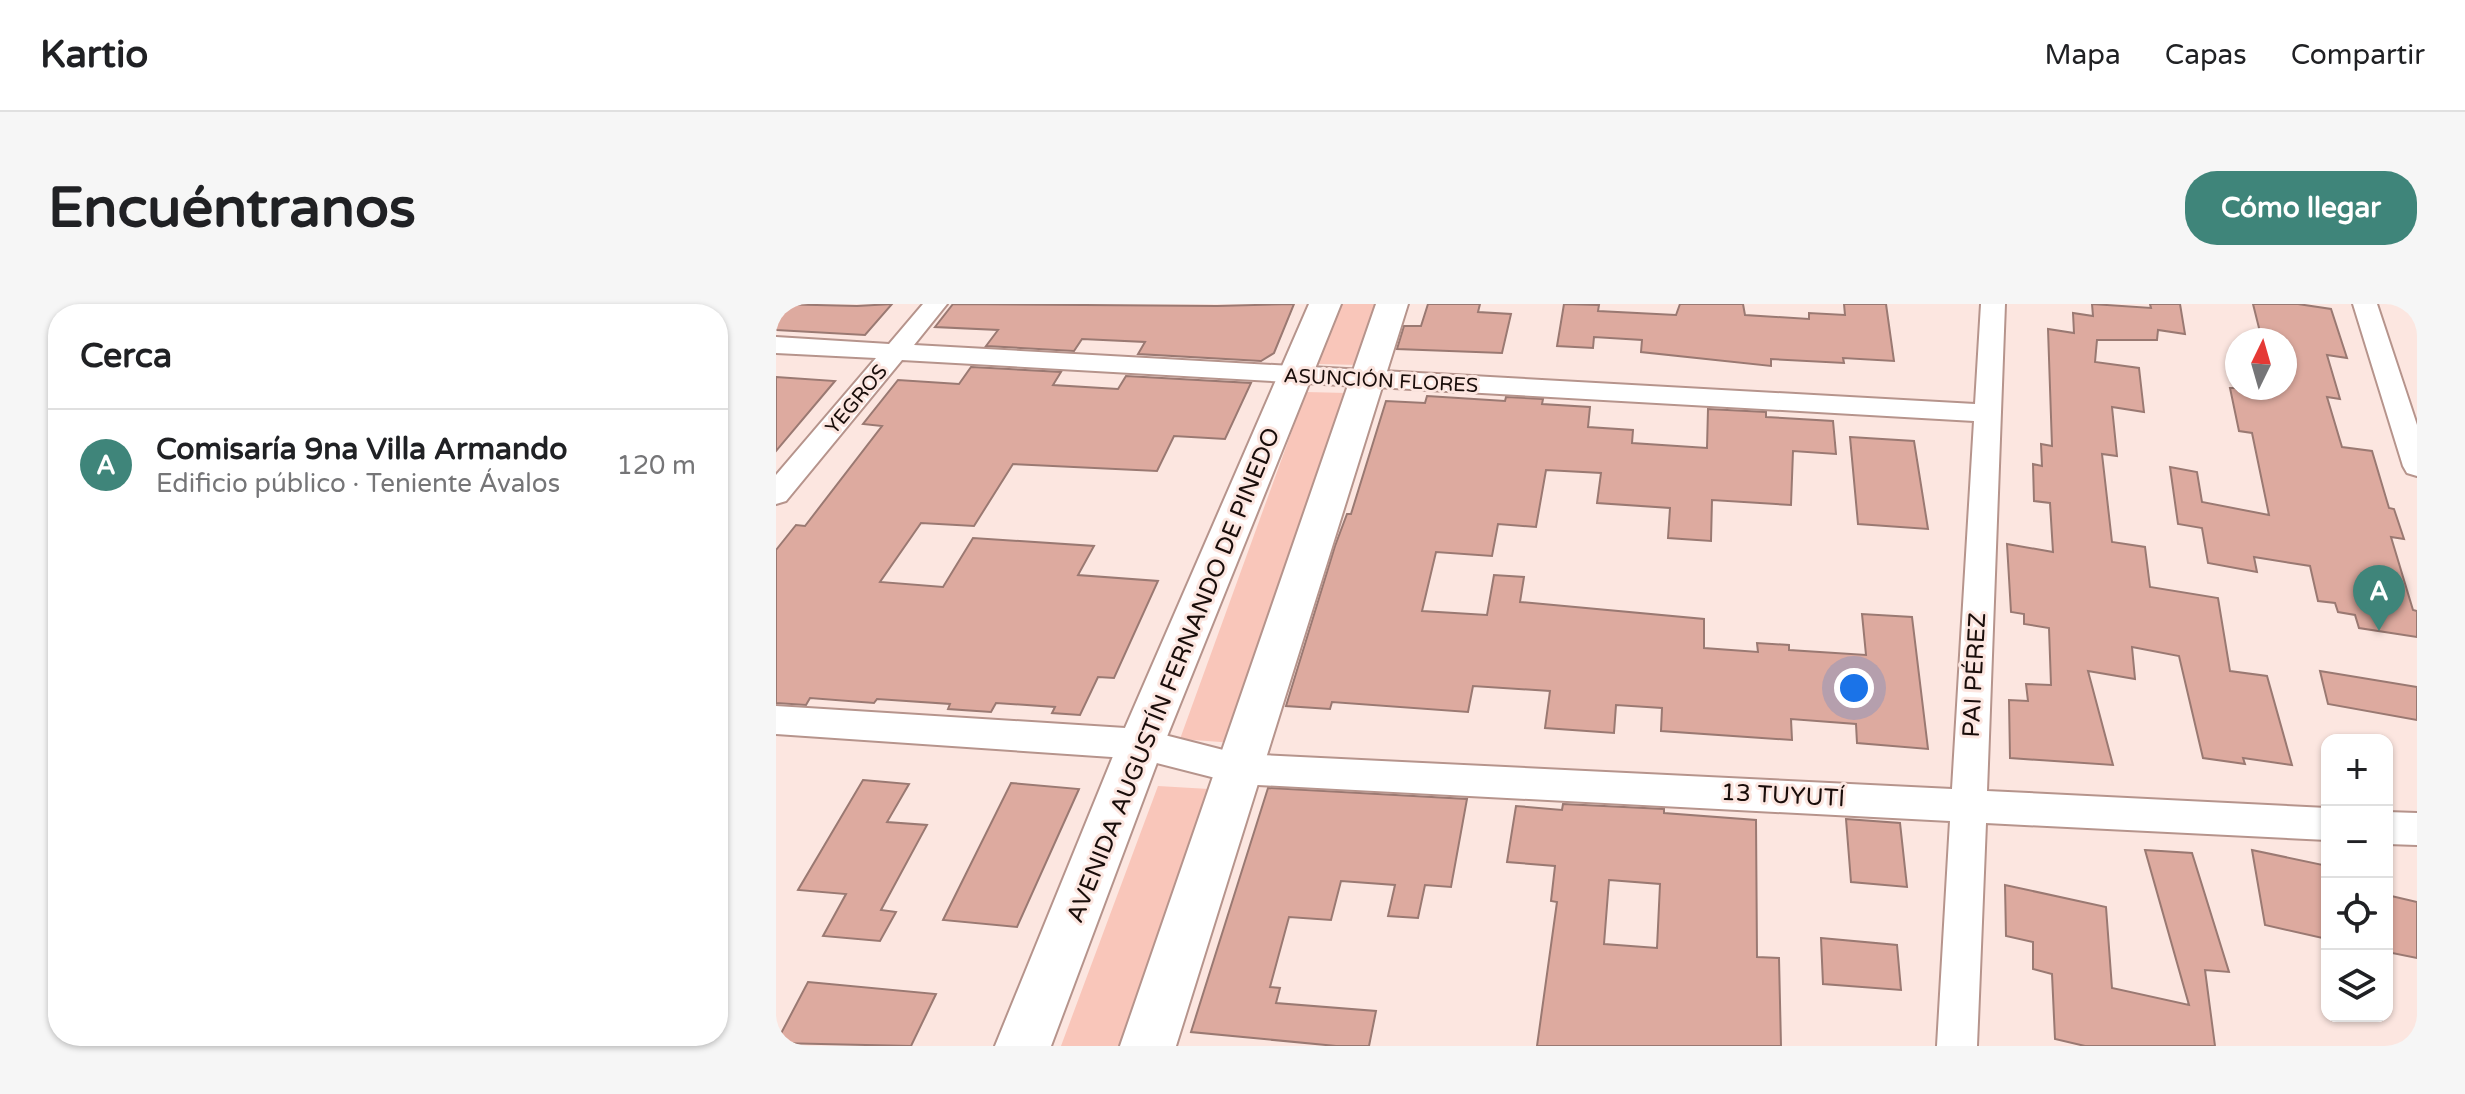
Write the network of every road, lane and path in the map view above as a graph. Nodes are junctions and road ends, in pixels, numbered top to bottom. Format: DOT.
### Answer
graph roads {
  1 [pos="935,304"];
  2 [pos="1325,304"];
  3 [pos="1392,304"];
  4 [pos="1993,304"];
  5 [pos="2365,304"];
  6 [pos="776,345"];
  7 [pos="898,350"];
  8 [pos="1297,375"];
  9 [pos="1367,379"];
  10 [pos="1987,413"];
  11 [pos="2415,451"];
  12 [pos="776,494"];
  13 [pos="776,720"];
  14 [pos="1141,744"];
  15 [pos="1239,769"];
  16 [pos="1967,804"];
  17 [pos="2321,824"];
  18 [pos="2393,828"];
  19 [pos="2417,829"];
  20 [pos="1023,1046"];
  21 [pos="1148,1046"];
  22 [pos="1957,1046"];
  1 -- 7 [label="street, YEGROS"];
  2 -- 8 [label="highway, AVENIDA AUGUSTÍN FERNANDO DE PINEDO"];
  3 -- 9 [label="highway"];
  4 -- 10 [label="street, PAI PÉREZ"];
  5 -- 11 [label="street"];
  6 -- 7 [label="street, ASUNCIÓN FLORES"];
  7 -- 8 [label="street, ASUNCIÓN FLORES"];
  7 -- 12 [label="street, YEGROS"];
  8 -- 9 [label="street, ASUNCIÓN FLORES"];
  8 -- 14 [label="highway, AVENIDA AUGUSTÍN FERNANDO DE PINEDO"];
  9 -- 10 [label="street, ASUNCIÓN FLORES"];
  9 -- 15 [label="highway"];
  10 -- 16 [label="street, PAI PÉREZ"];
  13 -- 14 [label="street, 13 TUYUTÍ"];
  14 -- 15 [label="street, 13 TUYUTÍ"];
  14 -- 20 [label="highway, AVENIDA AUGUSTÍN FERNANDO DE PINEDO"];
  15 -- 16 [label="street, 13 TUYUTÍ"];
  15 -- 21 [label="highway"];
  16 -- 17 [label="street, 13 TUYUTÍ"];
  16 -- 22 [label="street, PAI PÉREZ"];
  18 -- 19 [label="street"];
}
